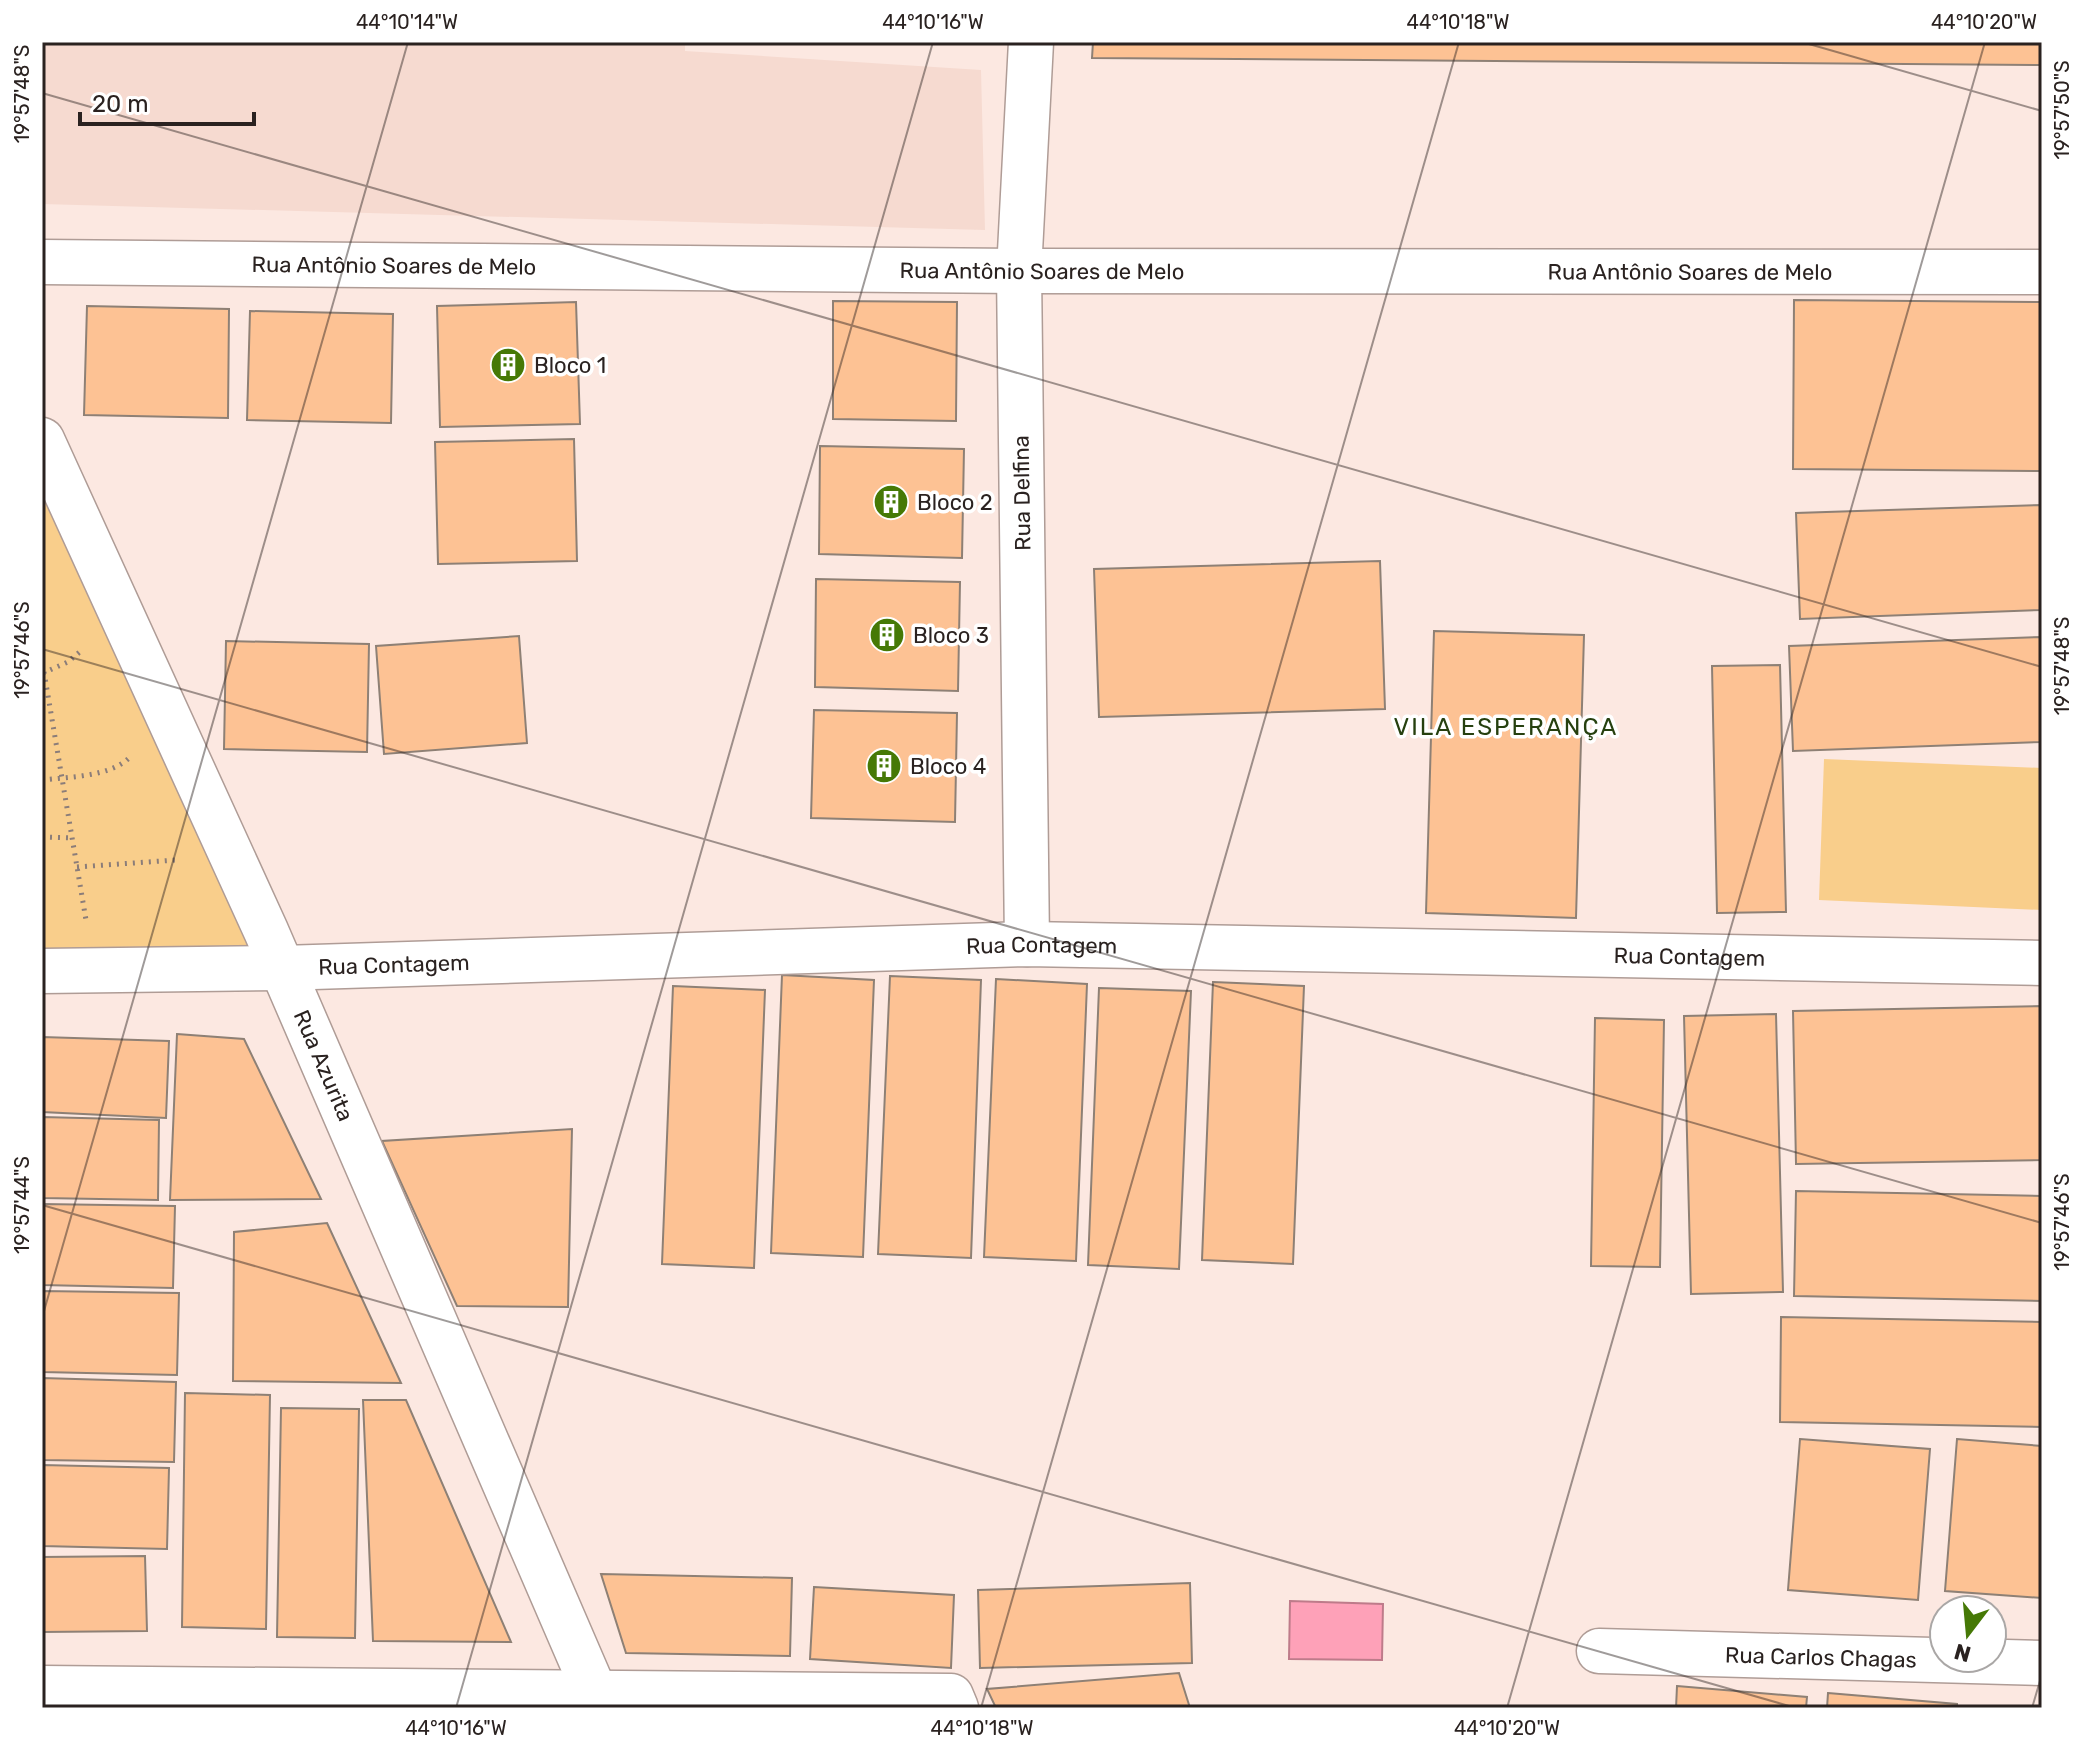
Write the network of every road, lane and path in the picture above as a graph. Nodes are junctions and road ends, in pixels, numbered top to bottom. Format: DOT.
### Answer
graph roads {
  1 [pos="1031,42"];
  2 [pos="42,262"];
  3 [pos="1019,271"];
  4 [pos="2042,272"];
  5 [pos="42,440"];
  6 [pos="86,646"];
  7 [pos="43,673"];
  8 [pos="133,753"];
  9 [pos="62,778"];
  10 [pos="42,780"];
  11 [pos="42,837"];
  12 [pos="72,838"];
  13 [pos="179,860"];
  14 [pos="77,867"];
  15 [pos="88,929"];
  16 [pos="1027,944"];
  17 [pos="2042,963"];
  18 [pos="282,968"];
  19 [pos="42,971"];
  20 [pos="1599,1651"];
  21 [pos="2042,1663"];
  22 [pos="42,1688"];
  23 [pos="596,1695"];
  24 [pos="956,1708"];
  1 -- 3 [label="street, Rua Delfina"];
  2 -- 3 [label="street, Rua Antônio Soares de Melo"];
  3 -- 4 [label="street, Rua Antônio Soares de Melo"];
  3 -- 16 [label="street, Rua Delfina"];
  5 -- 18 [label="street, Rua Azurita"];
  6 -- 7 [label="path"];
  7 -- 9 [label="path"];
  8 -- 9 [label="path"];
  9 -- 10 [label="path"];
  9 -- 12 [label="path"];
  11 -- 12 [label="path"];
  12 -- 14 [label="path"];
  13 -- 14 [label="path"];
  14 -- 15 [label="path"];
  16 -- 17 [label="street, Rua Contagem"];
  16 -- 18 [label="street, Rua Contagem"];
  18 -- 19 [label="street, Rua Contagem"];
  18 -- 23 [label="street, Rua Azurita"];
  20 -- 21 [label="street, Rua Carlos Chagas"];
  22 -- 23 [label="street"];
  23 -- 24 [label="street"];
}
